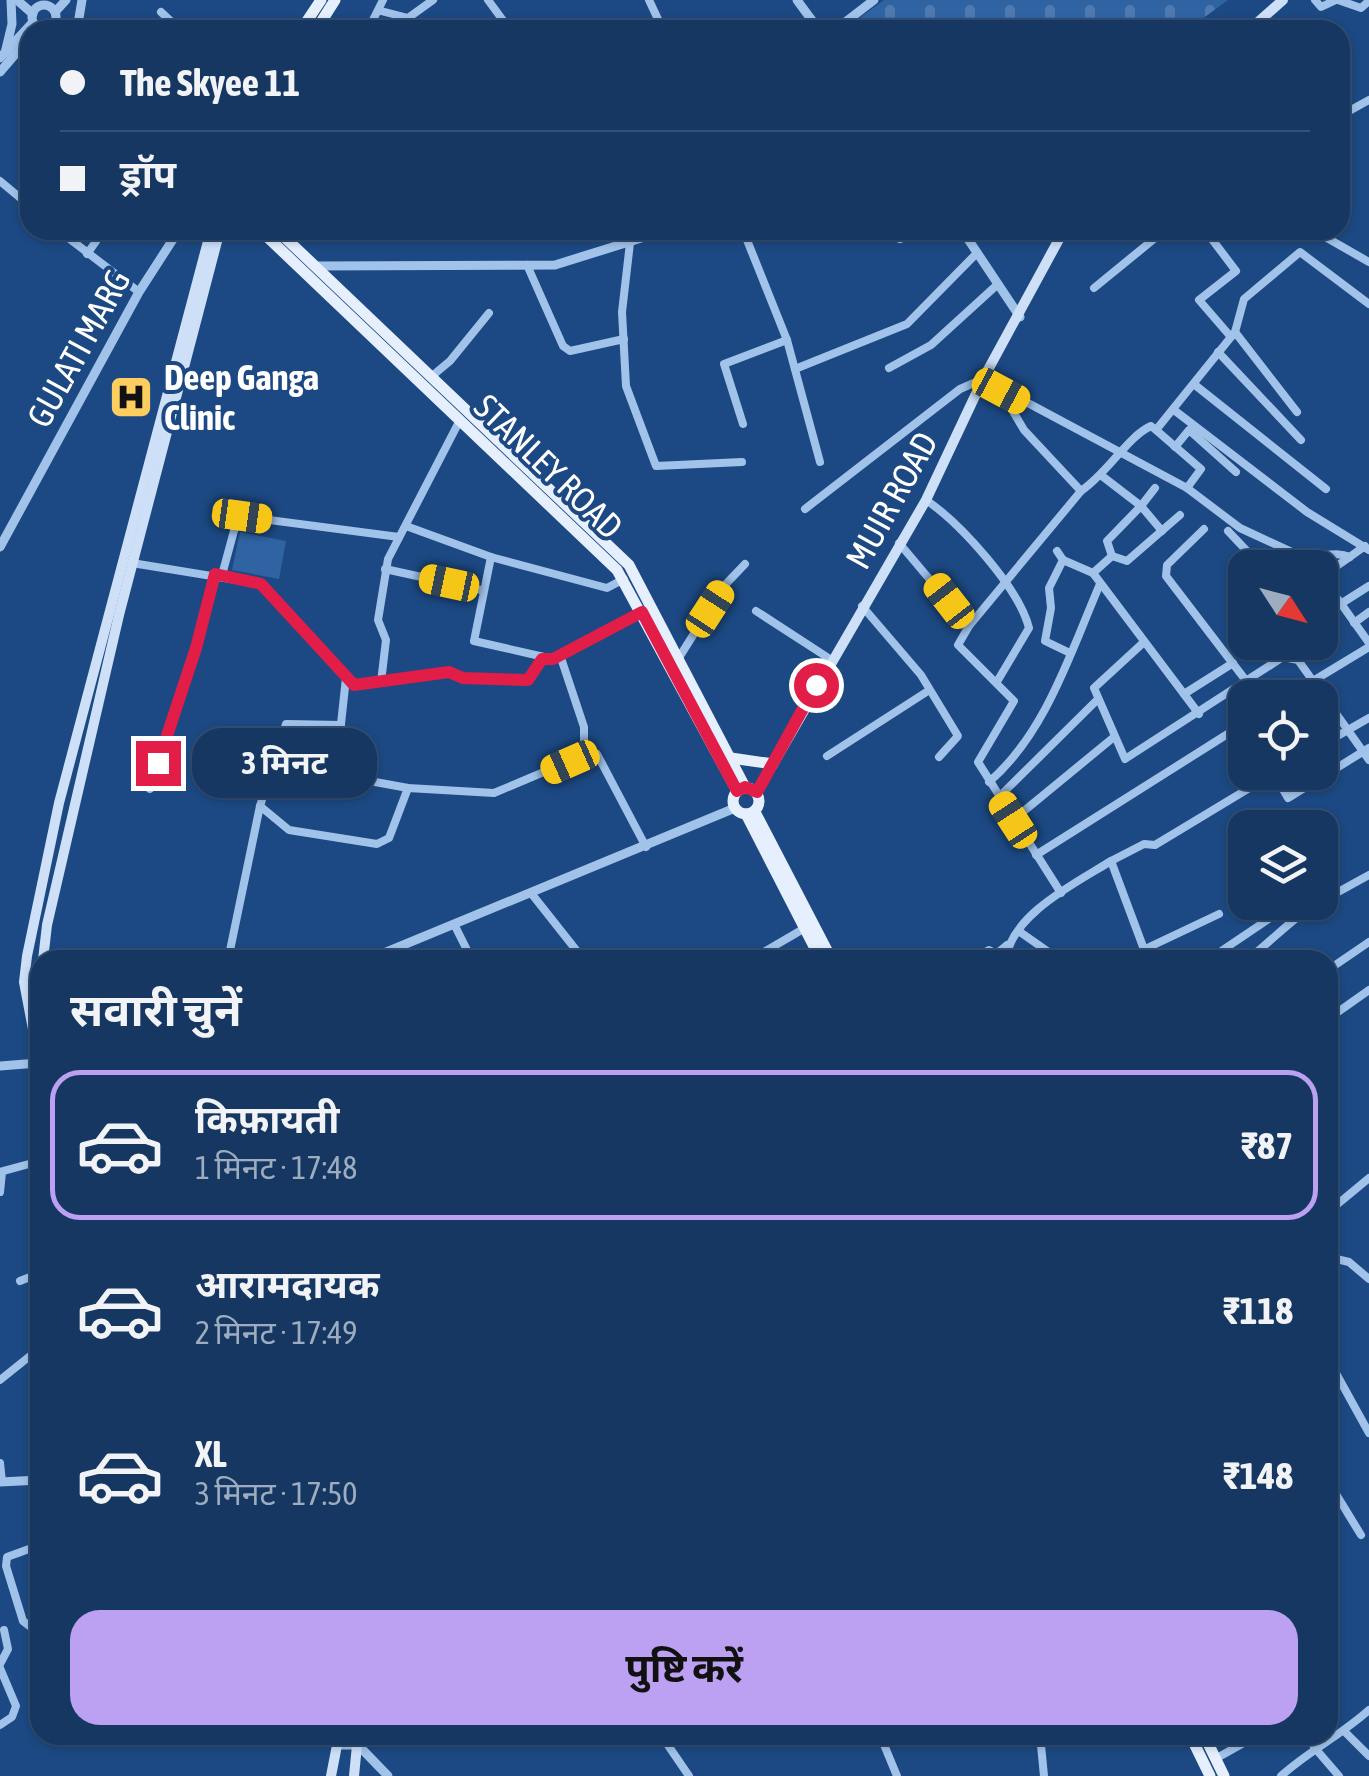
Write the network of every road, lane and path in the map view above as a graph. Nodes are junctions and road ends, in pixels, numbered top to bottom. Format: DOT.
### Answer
graph roads {
  1 [pos="14,0"];
  2 [pos="66,0"];
  3 [pos="383,0"];
  4 [pos="433,0"];
  5 [pos="874,0"];
  6 [pos="1283,0"];
  7 [pos="1315,0"];
  8 [pos="1337,0"];
  9 [pos="1369,1"];
  10 [pos="161,12"];
  11 [pos="380,12"];
  12 [pos="44,16"];
  13 [pos="169,20"];
  14 [pos="375,20"];
  15 [pos="848,20"];
  16 [pos="1260,20"];
  17 [pos="6,56"];
  18 [pos="0,72"];
  19 [pos="0,181"];
  20 [pos="20,198"];
  21 [pos="70,240"];
  22 [pos="97,240"];
  23 [pos="173,240"];
  24 [pos="208,240"];
  25 [pos="217,240"];
  26 [pos="271,240"];
  27 [pos="288,240"];
  28 [pos="636,240"];
  29 [pos="748,240"];
  30 [pos="969,240"];
  31 [pos="1059,240"];
  32 [pos="1153,240"];
  33 [pos="1212,240"];
  34 [pos="1330,240"];
  35 [pos="630,242"];
  36 [pos="977,252"];
  37 [pos="87,254"];
  38 [pos="1369,262"];
  39 [pos="527,265"];
  40 [pos="314,266"];
  41 [pos="998,284"];
  42 [pos="1094,288"];
  43 [pos="139,292"];
  44 [pos="1369,304"];
  45 [pos="489,313"];
  46 [pos="1020,317"];
  47 [pos="1233,335"];
  48 [pos="624,339"];
  49 [pos="787,340"];
  50 [pos="1218,352"];
  51 [pos="889,368"];
  52 [pos="795,370"];
  53 [pos="432,376"];
  54 [pos="983,379"];
  55 [pos="1195,385"];
  56 [pos="1001,391"];
  57 [pos="1174,410"];
  58 [pos="1296,412"];
  59 [pos="460,420"];
  60 [pos="743,424"];
  61 [pos="1156,430"];
  62 [pos="1300,440"];
  63 [pos="1175,447"];
  64 [pos="1123,455"];
  65 [pos="742,462"];
  66 [pos="820,462"];
  67 [pos="1236,472"];
  68 [pos="1102,476"];
  69 [pos="1155,488"];
  70 [pos="1186,488"];
  71 [pos="1326,489"];
  72 [pos="1081,491"];
  73 [pos="926,500"];
  74 [pos="1140,506"];
  75 [pos="805,509"];
  76 [pos="1180,515"];
  77 [pos="406,526"];
  78 [pos="1204,529"];
  79 [pos="1162,531"];
  80 [pos="1228,531"];
  81 [pos="399,536"];
  82 [pos="899,543"];
  83 [pos="0,547"];
  84 [pos="1367,548"];
  85 [pos="1245,550"];
  86 [pos="1287,550"];
  87 [pos="1057,551"];
  88 [pos="1338,552"];
  89 [pos="1112,556"];
  90 [pos="491,557"];
  91 [pos="1350,557"];
  92 [pos="1063,560"];
  93 [pos="132,563"];
  94 [pos="745,564"];
  95 [pos="1338,566"];
  96 [pos="385,569"];
  97 [pos="218,574"];
  98 [pos="1093,574"];
  99 [pos="624,579"];
  100 [pos="1004,579"];
  101 [pos="1100,584"];
  102 [pos="1369,586"];
  103 [pos="482,590"];
  104 [pos="1338,601"];
  105 [pos="1340,604"];
  106 [pos="862,606"];
  107 [pos="756,610"];
  108 [pos="642,612"];
  109 [pos="1369,612"];
  110 [pos="1354,622"];
  111 [pos="968,626"];
  112 [pos="1144,642"];
  113 [pos="1369,645"];
  114 [pos="1070,652"];
  115 [pos="560,655"];
  116 [pos="680,656"];
  117 [pos="542,659"];
  118 [pos="830,659"];
  119 [pos="1233,663"];
  120 [pos="346,678"];
  121 [pos="998,680"];
  122 [pos="1246,680"];
  123 [pos="1250,680"];
  124 [pos="1309,680"];
  125 [pos="1313,680"];
  126 [pos="381,682"];
  127 [pos="928,691"];
  128 [pos="1184,694"];
  129 [pos="1228,695"];
  130 [pos="1097,700"];
  131 [pos="1199,714"];
  132 [pos="1369,718"];
  133 [pos="1338,719"];
  134 [pos="341,725"];
  135 [pos="1346,730"];
  136 [pos="1228,734"];
  137 [pos="1338,735"];
  138 [pos="1114,737"];
  139 [pos="1366,749"];
  140 [pos="596,754"];
  141 [pos="827,756"];
  142 [pos="939,757"];
  143 [pos="731,758"];
  144 [pos="1369,760"];
  145 [pos="772,764"];
  146 [pos="1338,767"];
  147 [pos="990,782"];
  148 [pos="408,788"];
  149 [pos="150,789"];
  150 [pos="746,790"];
  151 [pos="1247,790"];
  152 [pos="998,798"];
  153 [pos="260,806"];
  154 [pos="745,811"];
  155 [pos="1013,820"];
  156 [pos="646,847"];
  157 [pos="1036,855"];
  158 [pos="1111,861"];
  159 [pos="1369,875"];
  160 [pos="1338,892"];
  161 [pos="531,893"];
  162 [pos="1060,893"];
  163 [pos="1219,914"];
  164 [pos="1267,920"];
  165 [pos="1293,920"];
  166 [pos="454,924"];
  167 [pos="805,928"];
  168 [pos="1020,932"];
  169 [pos="1369,942"];
  170 [pos="1007,945"];
  171 [pos="30,950"];
  172 [pos="44,950"];
  173 [pos="230,950"];
  174 [pos="391,950"];
  175 [pos="467,950"];
  176 [pos="576,950"];
  177 [pos="767,950"];
  178 [pos="816,950"];
  179 [pos="826,950"];
  180 [pos="1001,950"];
  181 [pos="1007,950"];
  182 [pos="1046,950"];
  183 [pos="1143,950"];
  184 [pos="1223,950"];
  185 [pos="1258,950"];
  186 [pos="30,951"];
  187 [pos="1338,963"];
  188 [pos="1369,990"];
  189 [pos="1338,1012"];
  190 [pos="30,1015"];
  191 [pos="30,1060"];
  192 [pos="0,1066"];
  193 [pos="30,1164"];
  194 [pos="1,1172"];
  195 [pos="1369,1178"];
  196 [pos="0,1192"];
  197 [pos="1338,1204"];
  198 [pos="1338,1259"];
  199 [pos="1369,1264"];
  200 [pos="1359,1271"];
  201 [pos="30,1277"];
  202 [pos="1369,1280"];
  203 [pos="20,1281"];
  204 [pos="30,1356"];
  205 [pos="1338,1377"];
  206 [pos="0,1380"];
  207 [pos="1369,1433"];
  208 [pos="0,1463"];
  209 [pos="30,1481"];
  210 [pos="1,1482"];
  211 [pos="1338,1497"];
  212 [pos="1361,1535"];
  213 [pos="30,1549"];
  214 [pos="30,1626"];
  215 [pos="4,1630"];
  216 [pos="0,1666"];
  217 [pos="1369,1710"];
  218 [pos="0,1725"];
  219 [pos="1345,1732"];
  220 [pos="1338,1737"];
  221 [pos="338,1745"];
  222 [pos="357,1745"];
  223 [pos="362,1745"];
  224 [pos="669,1745"];
  225 [pos="884,1745"];
  226 [pos="1041,1745"];
  227 [pos="1195,1745"];
  228 [pos="1209,1745"];
  229 [pos="1239,1745"];
  230 [pos="1328,1745"];
  231 [pos="1314,1747"];
  232 [pos="1369,1756"];
  233 [pos="1215,1758"];
  234 [pos="332,1776"];
  235 [pos="354,1776"];
  236 [pos="388,1776"];
  237 [pos="689,1776"];
  238 [pos="897,1776"];
  239 [pos="1044,1776"];
  240 [pos="1210,1776"];
  241 [pos="1224,1776"];
  242 [pos="1281,1776"];
  243 [pos="1340,1776"];
  1 -- 12 [label="street"];
  1 -- 17 [label="street"];
  2 -- 12 [label="street"];
  3 -- 11 [label="street"];
  4 -- 11 [label="street"];
  5 -- 15 [label="street"];
  6 -- 16 [label="main road"];
  7 -- 8 [label="street"];
  8 -- 9 [label="street"];
  10 -- 13 [label="street"];
  11 -- 14 [label="street"];
  17 -- 18 [label="street"];
  19 -- 20 [label="street"];
  21 -- 37 [label="street"];
  22 -- 37 [label="street"];
  23 -- 43 [label="street, GULATI MARG"];
  24 -- 171 [label="main road"];
  25 -- 93 [label="main road"];
  26 -- 59 [label="main road, STANLEY ROAD"];
  27 -- 40 [label="main road, STANLEY ROAD"];
  28 -- 35 [label="street"];
  29 -- 49 [label="street"];
  30 -- 36 [label="street"];
  31 -- 46 [label="main road, MUIR ROAD"];
  32 -- 42 [label="street"];
  33 -- 47 [label="street"];
  34 -- 38 [label="street"];
  35 -- 39 [label="street"];
  35 -- 48 [label="street"];
  36 -- 41 [label="street"];
  36 -- 52 [label="street"];
  37 -- 43 [label="street"];
  39 -- 40 [label="street"];
  39 -- 48 [label="street"];
  40 -- 53 [label="main road, STANLEY ROAD"];
  41 -- 46 [label="street"];
  41 -- 51 [label="street"];
  43 -- 83 [label="street, GULATI MARG"];
  44 -- 47 [label="street"];
  45 -- 53 [label="street"];
  46 -- 54 [label="main road, MUIR ROAD"];
  47 -- 50 [label="street"];
  47 -- 58 [label="street"];
  48 -- 65 [label="street"];
  49 -- 52 [label="street"];
  49 -- 60 [label="street"];
  50 -- 55 [label="street"];
  50 -- 62 [label="street"];
  52 -- 66 [label="street"];
  53 -- 116 [label="main road, STANLEY ROAD"];
  54 -- 56 [label="street"];
  54 -- 73 [label="main road, MUIR ROAD"];
  54 -- 75 [label="street"];
  55 -- 57 [label="street"];
  55 -- 71 [label="street"];
  56 -- 64 [label="street"];
  56 -- 72 [label="street"];
  57 -- 61 [label="street"];
  57 -- 84 [label="street"];
  59 -- 77 [label="street"];
  59 -- 99 [label="main road, STANLEY ROAD"];
  61 -- 63 [label="street"];
  61 -- 64 [label="street"];
  63 -- 67 [label="street"];
  63 -- 70 [label="street"];
  64 -- 68 [label="street"];
  64 -- 70 [label="street"];
  68 -- 72 [label="street"];
  68 -- 74 [label="street"];
  69 -- 74 [label="street"];
  70 -- 86 [label="street"];
  72 -- 100 [label="street"];
  73 -- 82 [label="main road, MUIR ROAD"];
  73 -- 100 [label="street"];
  74 -- 79 [label="street"];
  74 -- 89 [label="street"];
  76 -- 79 [label="street"];
  77 -- 81 [label="street"];
  77 -- 90 [label="street"];
  78 -- 119 [label="street"];
  79 -- 89 [label="street"];
  80 -- 85 [label="street"];
  81 -- 96 [label="street"];
  81 -- 97 [label="street"];
  82 -- 106 [label="main road, MUIR ROAD"];
  82 -- 111 [label="street"];
  84 -- 91 [label="street"];
  87 -- 92 [label="street"];
  88 -- 91 [label="street"];
  89 -- 98 [label="street"];
  90 -- 99 [label="street"];
  90 -- 103 [label="street"];
  91 -- 95 [label="street"];
  92 -- 98 [label="street"];
  92 -- 114 [label="street"];
  93 -- 97 [label="street"];
  93 -- 172 [label="main road"];
  94 -- 116 [label="street"];
  96 -- 103 [label="street"];
  96 -- 126 [label="street"];
  97 -- 120 [label="street"];
  97 -- 149 [label="street"];
  98 -- 101 [label="street"];
  99 -- 108 [label="main road, STANLEY ROAD"];
  100 -- 111 [label="street"];
  100 -- 121 [label="street"];
  101 -- 112 [label="street"];
  101 -- 114 [label="street"];
  102 -- 105 [label="street"];
  103 -- 117 [label="street"];
  104 -- 105 [label="street"];
  105 -- 110 [label="street"];
  106 -- 118 [label="main road, MUIR ROAD"];
  106 -- 127 [label="street"];
  107 -- 118 [label="street"];
  108 -- 115 [label="street"];
  108 -- 150 [label="main road, STANLEY ROAD"];
  109 -- 110 [label="street"];
  110 -- 113 [label="street"];
  111 -- 121 [label="street"];
  112 -- 128 [label="street"];
  112 -- 130 [label="street"];
  113 -- 125 [label="street"];
  114 -- 147 [label="street"];
  115 -- 117 [label="street"];
  115 -- 148 [label="street"];
  116 -- 143 [label="main road, STANLEY ROAD"];
  117 -- 126 [label="street"];
  118 -- 145 [label="main road, MUIR ROAD"];
  119 -- 122 [label="street"];
  119 -- 128 [label="street"];
  120 -- 126 [label="street"];
  120 -- 134 [label="street"];
  121 -- 147 [label="street"];
  123 -- 124 [label="street"];
  127 -- 141 [label="street"];
  127 -- 142 [label="street"];
  128 -- 131 [label="street"];
  129 -- 131 [label="street"];
  130 -- 138 [label="street"];
  130 -- 152 [label="street"];
  131 -- 138 [label="street"];
  132 -- 135 [label="street"];
  133 -- 135 [label="street"];
  134 -- 148 [label="street"];
  134 -- 153 [label="street"];
  135 -- 137 [label="street"];
  135 -- 139 [label="street"];
  136 -- 157 [label="street"];
  138 -- 155 [label="street"];
  139 -- 144 [label="street"];
  139 -- 146 [label="street"];
  140 -- 156 [label="street"];
  143 -- 145 [label="main road"];
  143 -- 150 [label="main road, STANLEY ROAD"];
  145 -- 150 [label="main road, MUIR ROAD"];
  147 -- 152 [label="street"];
  148 -- 153 [label="street"];
  150 -- 154 [label="main road"];
  150 -- 154 [label="main road"];
  151 -- 158 [label="street"];
  152 -- 155 [label="street"];
  153 -- 173 [label="street"];
  154 -- 156 [label="street"];
  154 -- 167 [label="main road"];
  154 -- 179 [label="main road"];
  155 -- 157 [label="street"];
  156 -- 161 [label="street"];
  157 -- 162 [label="street"];
  158 -- 162 [label="street"];
  158 -- 183 [label="street"];
  159 -- 160 [label="street"];
  161 -- 166 [label="street"];
  161 -- 176 [label="street"];
  162 -- 168 [label="street"];
  163 -- 183 [label="street"];
  164 -- 184 [label="street"];
  165 -- 185 [label="street"];
  166 -- 174 [label="street"];
  166 -- 175 [label="street"];
  167 -- 177 [label="street"];
  167 -- 178 [label="main road"];
  168 -- 170 [label="street"];
  168 -- 182 [label="street"];
  169 -- 187 [label="street"];
  170 -- 180 [label="street"];
  170 -- 181 [label="street"];
  186 -- 190 [label="main road"];
  188 -- 189 [label="street"];
  191 -- 192 [label="street"];
  193 -- 194 [label="street"];
  194 -- 196 [label="street"];
  195 -- 197 [label="street"];
  198 -- 200 [label="street"];
  199 -- 200 [label="street"];
  200 -- 202 [label="street"];
  201 -- 203 [label="street"];
  204 -- 206 [label="street"];
  205 -- 207 [label="street"];
  208 -- 210 [label="street"];
  209 -- 210 [label="street"];
  211 -- 212 [label="street"];
  213 -- 214 [label="street"];
  215 -- 216 [label="street"];
  216 -- 218 [label="street"];
  217 -- 219 [label="street"];
  219 -- 220 [label="street"];
  219 -- 232 [label="street"];
  221 -- 234 [label="main road"];
  222 -- 235 [label="main road"];
  223 -- 236 [label="street"];
  224 -- 237 [label="street"];
  225 -- 238 [label="street"];
  226 -- 239 [label="street"];
  227 -- 240 [label="main road"];
  228 -- 233 [label="main road"];
  229 -- 233 [label="street"];
  230 -- 231 [label="street"];
  231 -- 242 [label="street"];
  231 -- 243 [label="street"];
  233 -- 241 [label="main road"];
}
